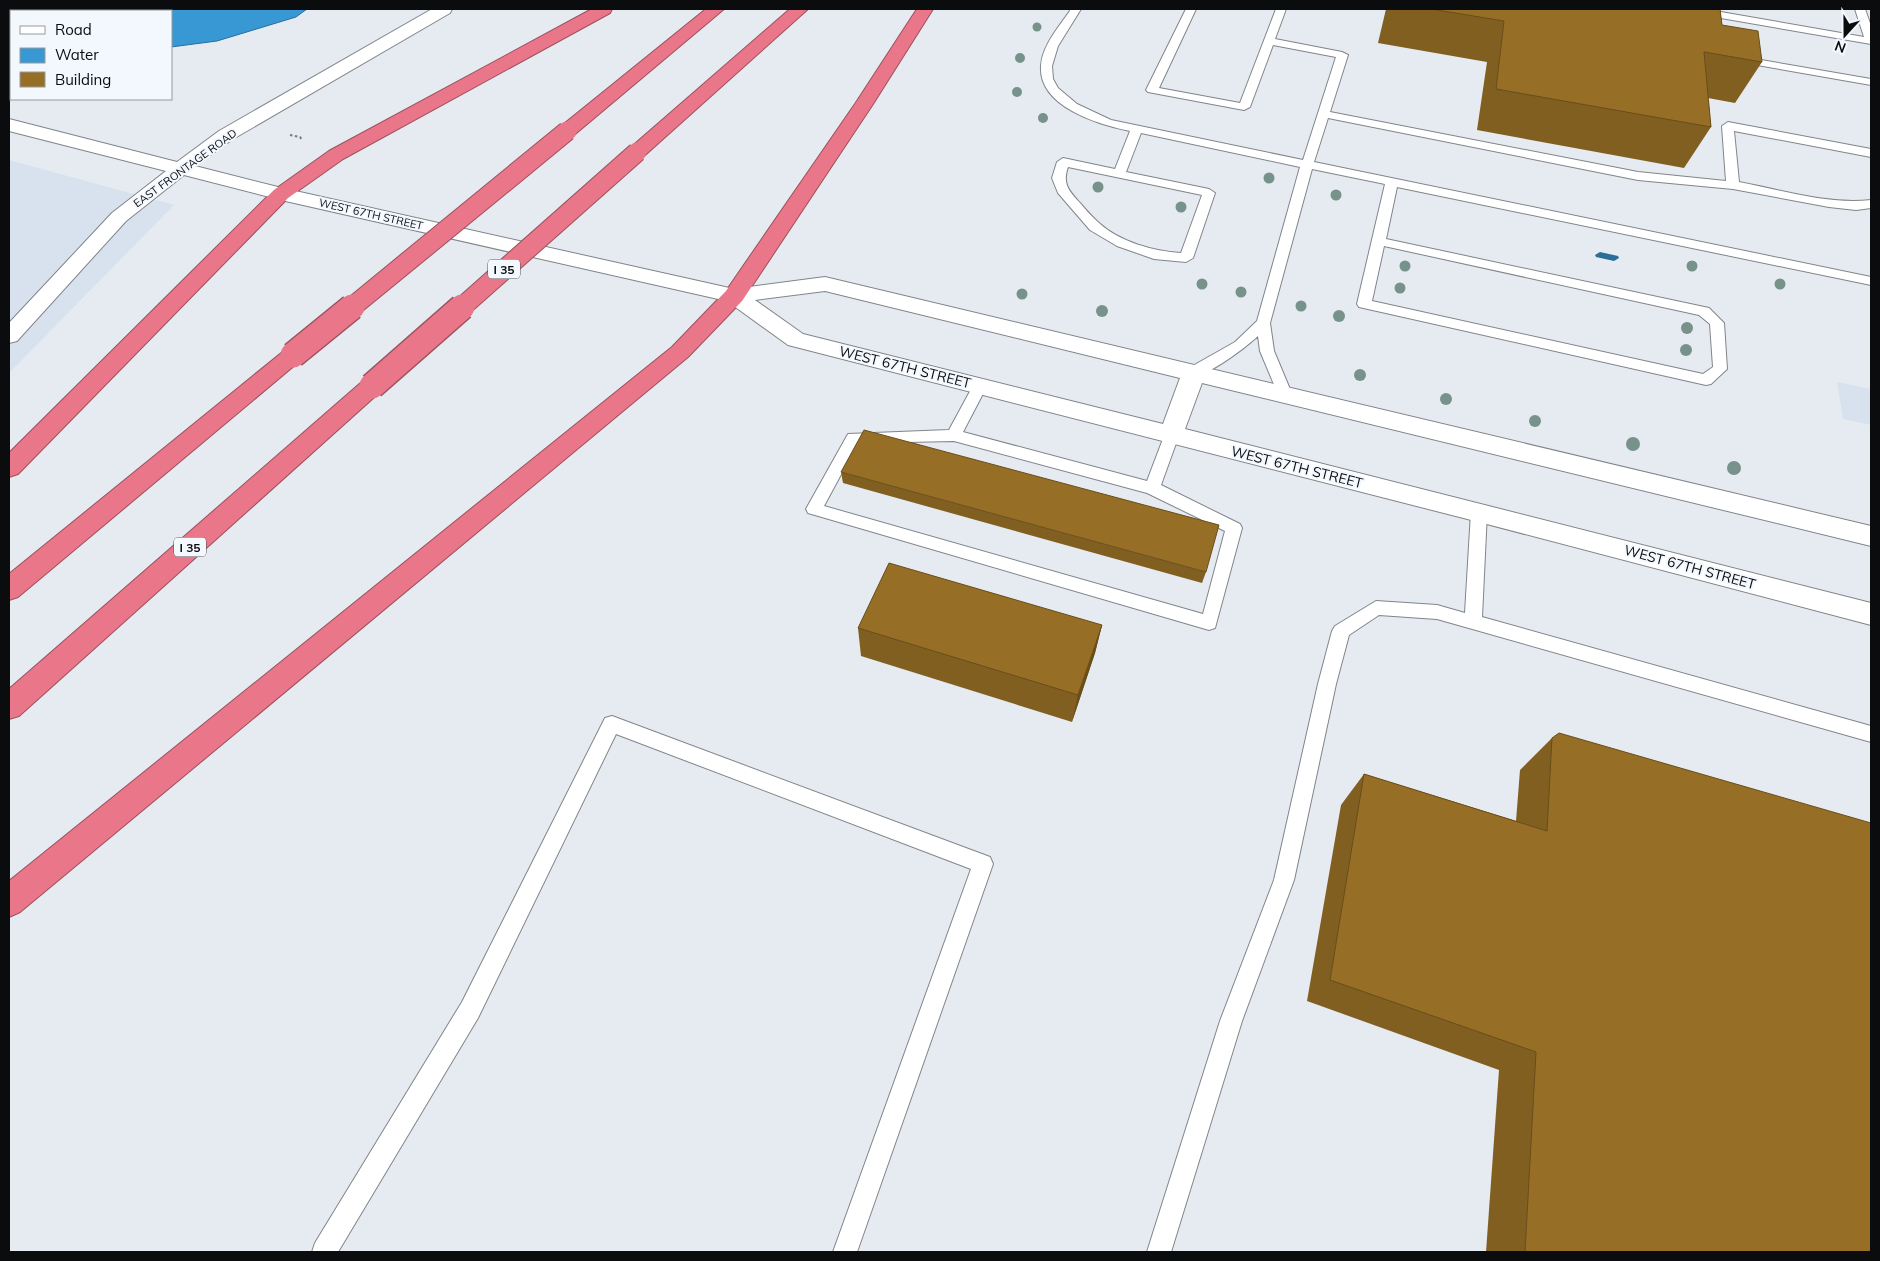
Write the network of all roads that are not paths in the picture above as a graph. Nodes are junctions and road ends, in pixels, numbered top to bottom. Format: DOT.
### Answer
graph roads {
  1 [pos="444,9"];
  2 [pos="604,9"];
  3 [pos="716,9"];
  4 [pos="800,9"];
  5 [pos="925,9"];
  6 [pos="1076,9"];
  7 [pos="1191,9"];
  8 [pos="1281,9"];
  9 [pos="1860,9"];
  10 [pos="1715,15"];
  11 [pos="1269,41"];
  12 [pos="1871,41"];
  13 [pos="1726,56"];
  14 [pos="1871,82"];
  15 [pos="1323,114"];
  16 [pos="9,125"];
  17 [pos="1136,131"];
  18 [pos="1871,153"];
  19 [pos="1307,165"];
  20 [pos="181,168"];
  21 [pos="1119,174"];
  22 [pos="1392,182"];
  23 [pos="1733,185"];
  24 [pos="281,194"];
  25 [pos="1871,204"];
  26 [pos="1378,241"];
  27 [pos="1871,282"];
  28 [pos="734,296"];
  29 [pos="1263,323"];
  30 [pos="9,336"];
  31 [pos="1194,372"];
  32 [pos="980,386"];
  33 [pos="1285,394"];
  34 [pos="954,435"];
  35 [pos="1171,435"];
  36 [pos="9,468"];
  37 [pos="1152,488"];
  38 [pos="1479,512"];
  39 [pos="1871,536"];
  40 [pos="9,589"];
  41 [pos="1871,614"];
  42 [pos="1473,622"];
  43 [pos="9,707"];
  44 [pos="1871,734"];
  45 [pos="9,901"];
  46 [pos="324,1252"];
  47 [pos="845,1252"];
  48 [pos="1159,1252"];
  1 -- 20 [label="street, EAST FRONTAGE ROAD"];
  2 -- 24 [label="highway"];
  3 -- 40 [label="highway, bridge"];
  4 -- 43 [label="highway, I 35, bridge"];
  5 -- 28 [label="highway"];
  6 -- 17 [label="lane"];
  7 -- 11 [label="lane"];
  8 -- 11 [label="lane"];
  9 -- 12 [label="lane"];
  10 -- 12 [label="lane"];
  11 -- 15 [label="lane"];
  13 -- 14 [label="lane"];
  15 -- 19 [label="lane"];
  15 -- 23 [label="lane"];
  16 -- 20 [label="street, WEST 67TH STREET"];
  17 -- 19 [label="lane"];
  17 -- 21 [label="lane"];
  18 -- 23 [label="lane"];
  19 -- 22 [label="lane"];
  19 -- 29 [label="lane"];
  20 -- 24 [label="street, WEST 67TH STREET"];
  20 -- 30 [label="street, EAST FRONTAGE ROAD"];
  21 -- 21 [label="lane"];
  22 -- 26 [label="lane"];
  22 -- 27 [label="lane"];
  23 -- 25 [label="lane"];
  24 -- 28 [label="street, WEST 67TH STREET"];
  24 -- 36 [label="highway"];
  26 -- 26 [label="lane"];
  28 -- 31 [label="street, WEST 67TH STREET"];
  28 -- 32 [label="street, WEST 67TH STREET"];
  28 -- 45 [label="highway"];
  29 -- 31 [label="lane"];
  29 -- 33 [label="lane"];
  31 -- 33 [label="street, WEST 67TH STREET"];
  31 -- 35 [label="street"];
  32 -- 34 [label="lane"];
  32 -- 35 [label="street, WEST 67TH STREET"];
  33 -- 39 [label="street, WEST 67TH STREET"];
  34 -- 37 [label="lane"];
  34 -- 37 [label="lane"];
  35 -- 37 [label="lane"];
  35 -- 38 [label="street, WEST 67TH STREET"];
  38 -- 41 [label="street, WEST 67TH STREET"];
  38 -- 42 [label="lane"];
  42 -- 44 [label="lane"];
  42 -- 48 [label="lane"];
  46 -- 47 [label="lane"];
}
